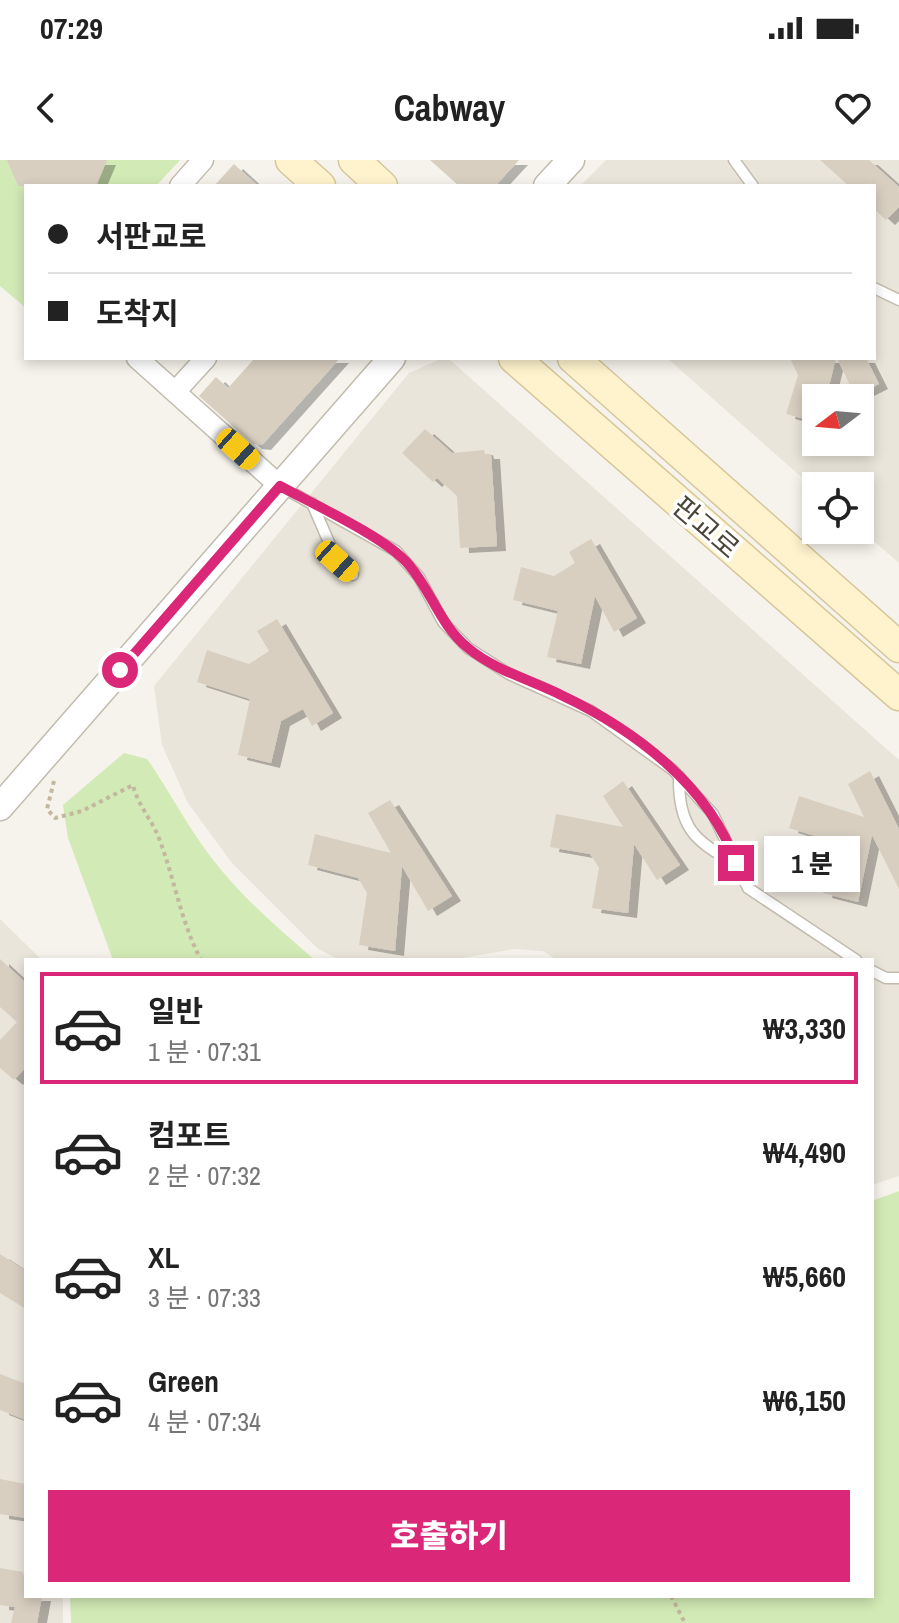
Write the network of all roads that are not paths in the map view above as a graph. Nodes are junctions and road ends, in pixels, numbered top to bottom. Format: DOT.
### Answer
graph roads {
  1 [pos="203,160"];
  2 [pos="291,160"];
  3 [pos="354,160"];
  4 [pos="571,160"];
  5 [pos="734,160"];
  6 [pos="182,184"];
  7 [pos="318,184"];
  8 [pos="380,184"];
  9 [pos="549,184"];
  10 [pos="752,184"];
  11 [pos="876,289"];
  12 [pos="899,300"];
  13 [pos="139,360"];
  14 [pos="204,360"];
  15 [pos="390,360"];
  16 [pos="516,360"];
  17 [pos="575,360"];
  18 [pos="175,392"];
  19 [pos="280,486"];
  20 [pos="312,503"];
  21 [pos="353,575"];
  22 [pos="899,647"];
  23 [pos="899,695"];
  24 [pos="679,776"];
  25 [pos="1,804"];
  26 [pos="736,863"];
  27 [pos="853,958"];
  28 [pos="874,972"];
  29 [pos="899,978"];
  1 -- 6 [label="street"];
  2 -- 7 [label="main road"];
  3 -- 8 [label="main road"];
  4 -- 9 [label="street"];
  5 -- 10 [label="lane"];
  11 -- 12 [label="lane"];
  13 -- 18 [label="street"];
  14 -- 18 [label="street"];
  15 -- 19 [label="street"];
  16 -- 23 [label="main road, 판교로"];
  17 -- 22 [label="main road, 판교로"];
  18 -- 19 [label="street"];
  19 -- 20 [label="lane"];
  19 -- 25 [label="street"];
  20 -- 21 [label="lane"];
  20 -- 24 [label="lane"];
  24 -- 26 [label="lane"];
  24 -- 26 [label="lane"];
  26 -- 27 [label="lane"];
  28 -- 29 [label="lane"];
}
